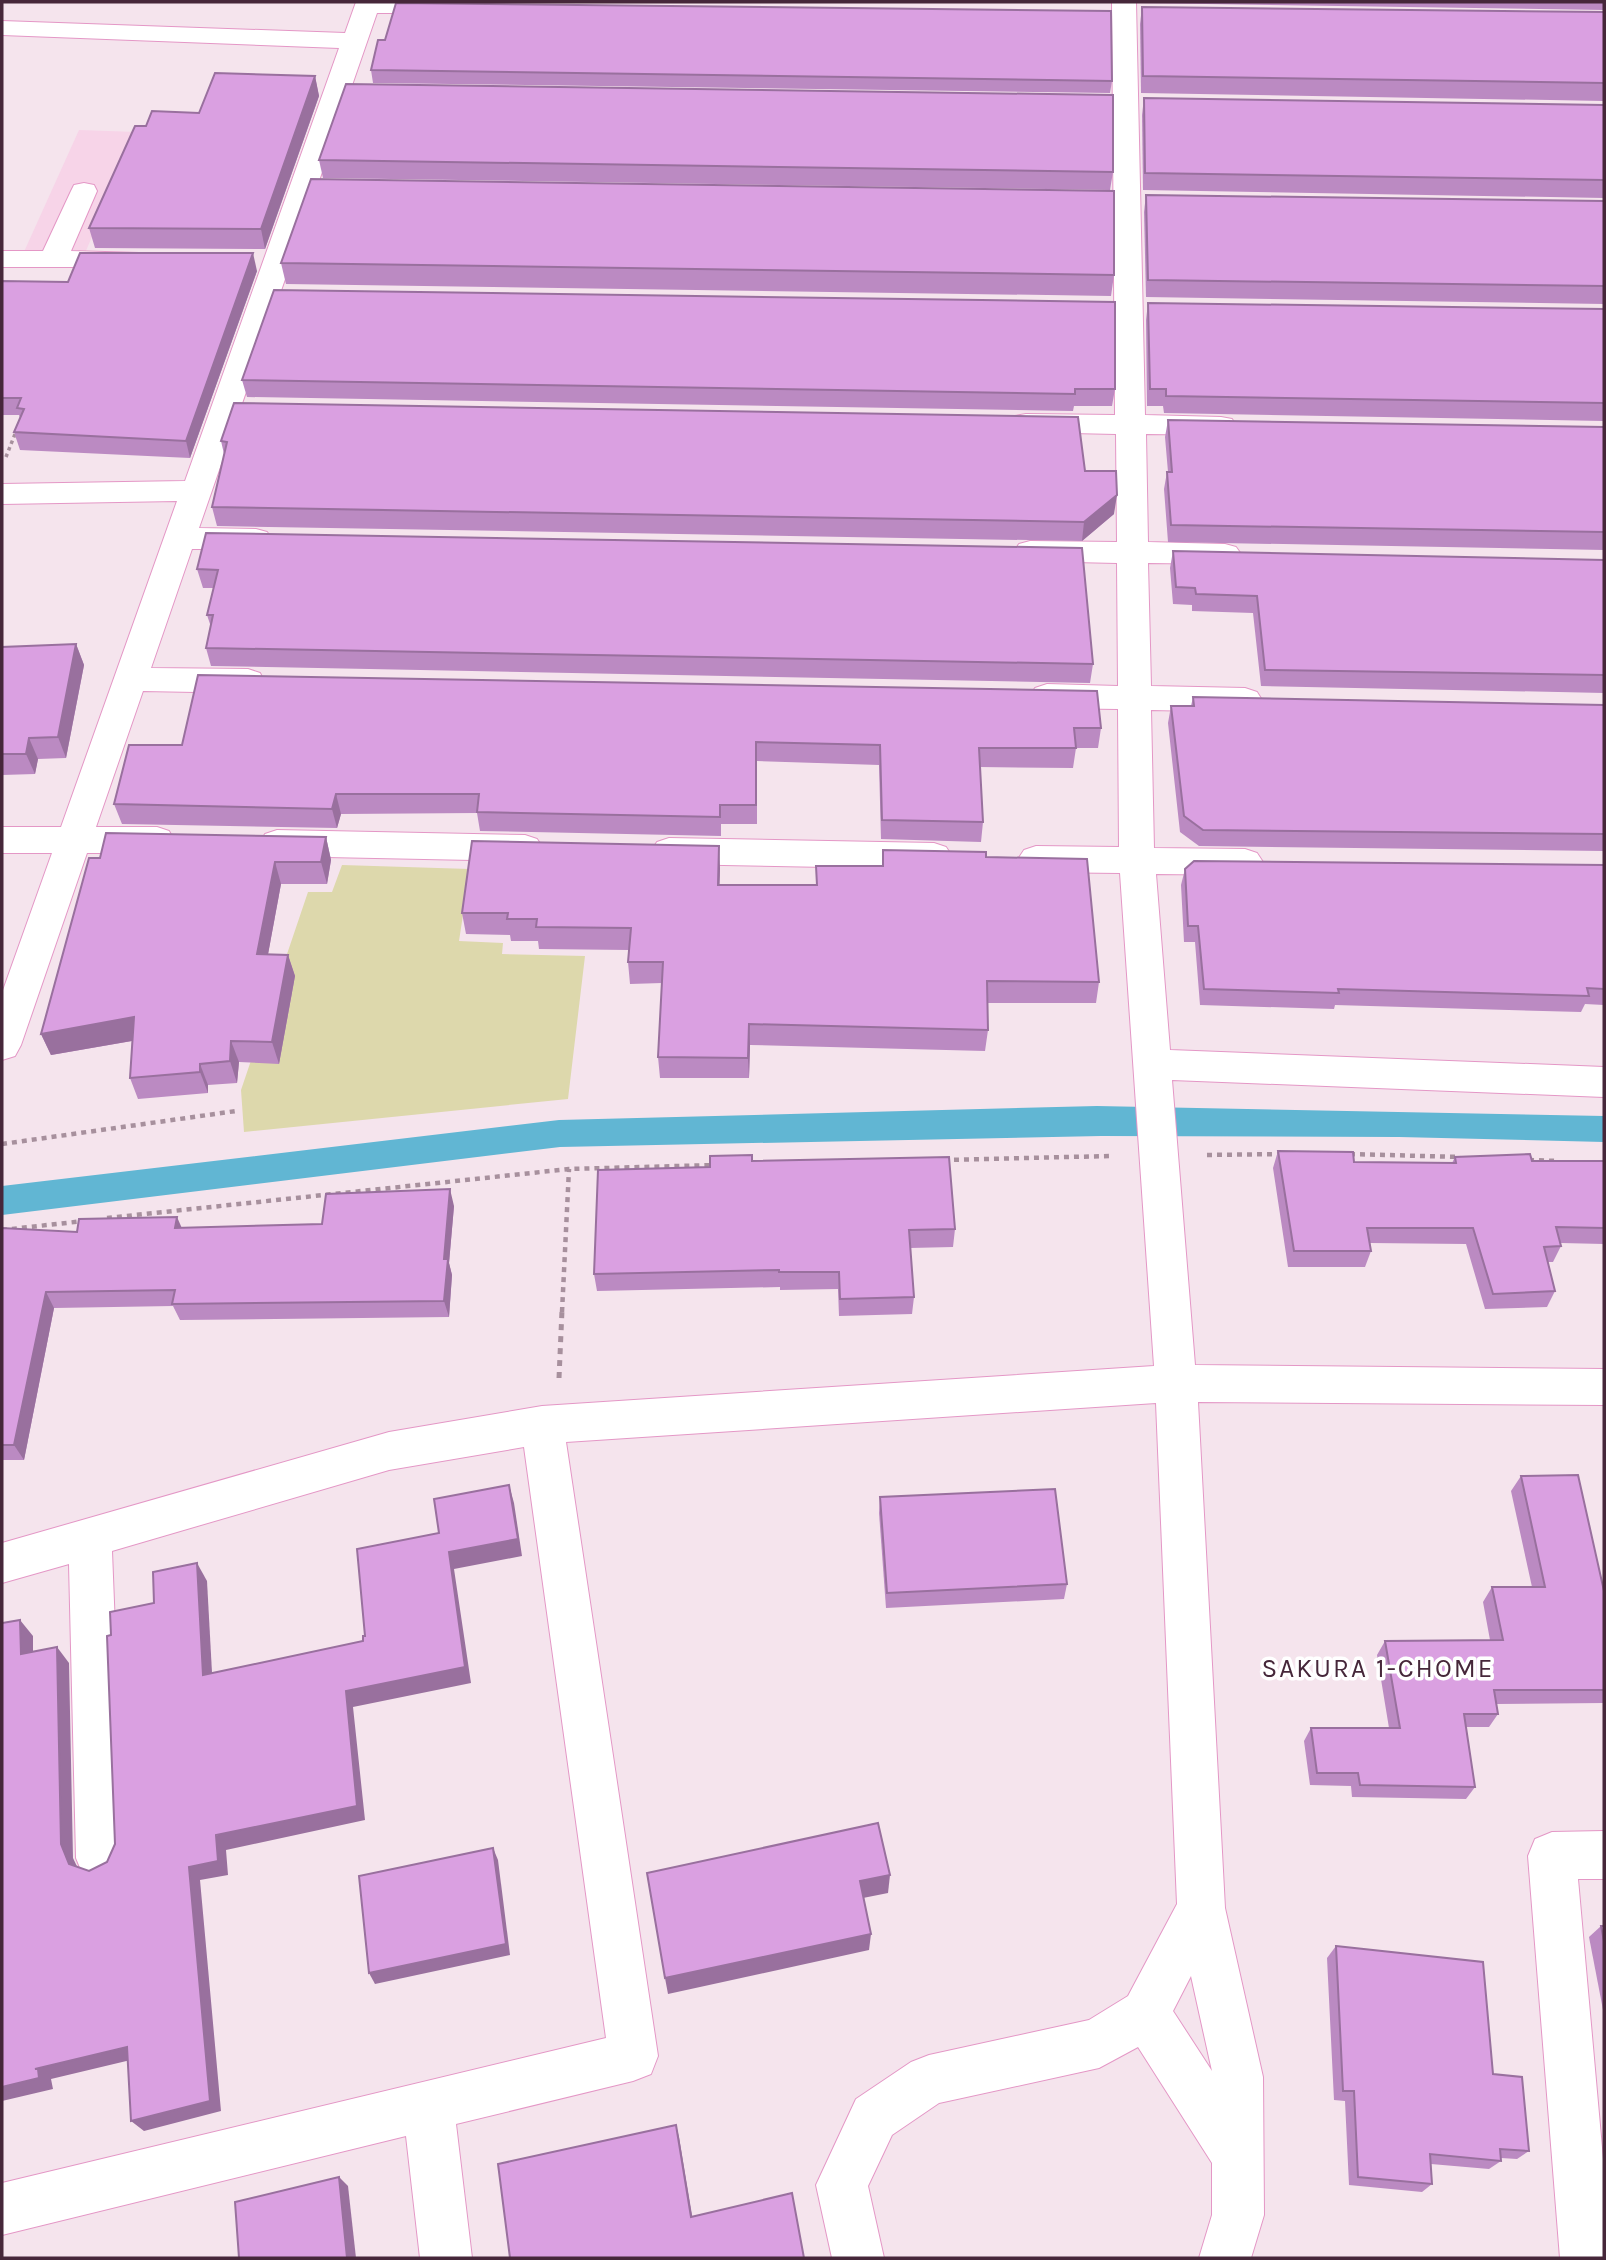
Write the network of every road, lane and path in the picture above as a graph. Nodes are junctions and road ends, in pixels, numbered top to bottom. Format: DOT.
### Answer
graph roads {
  1 [pos="368,3"];
  2 [pos="470,6"];
  3 [pos="1133,10"];
  4 [pos="1097,14"];
  5 [pos="2,28"];
  6 [pos="355,41"];
  7 [pos="337,92"];
  8 [pos="365,93"];
  9 [pos="1098,104"];
  10 [pos="1126,104"];
  11 [pos="1153,105"];
  12 [pos="303,188"];
  13 [pos="331,189"];
  14 [pos="83,191"];
  15 [pos="1099,201"];
  16 [pos="1127,201"];
  17 [pos="1154,201"];
  18 [pos="2,259"];
  19 [pos="53,259"];
  20 [pos="154,259"];
  21 [pos="998,422"];
  22 [pos="1130,425"];
  23 [pos="1253,426"];
  24 [pos="17,428"];
  25 [pos="2,467"];
  26 [pos="197,491"];
  27 [pos="2,494"];
  28 [pos="181,538"];
  29 [pos="279,539"];
  30 [pos="1006,551"];
  31 [pos="1132,552"];
  32 [pos="1257,555"];
  33 [pos="131,679"];
  34 [pos="284,682"];
  35 [pos="1013,696"];
  36 [pos="1134,698"];
  37 [pos="1279,701"];
  38 [pos="76,839"];
  39 [pos="2,840"];
  40 [pos="186,841"];
  41 [pos="241,842"];
  42 [pos="557,849"];
  43 [pos="638,850"];
  44 [pos="962,857"];
  45 [pos="1002,858"];
  46 [pos="1137,861"];
  47 [pos="1274,862"];
  48 [pos="2,1045"];
  49 [pos="1153,1075"];
  50 [pos="1604,1082"];
  51 [pos="236,1111"];
  52 [pos="2,1144"];
  53 [pos="1159,1150"];
  54 [pos="1294,1154"];
  55 [pos="1348,1154"];
  56 [pos="1469,1158"];
  57 [pos="940,1160"];
  58 [pos="1523,1160"];
  59 [pos="1564,1161"];
  60 [pos="720,1165"];
  61 [pos="569,1169"];
  62 [pos="99,1219"];
  63 [pos="85,1221"];
  64 [pos="2,1230"];
  65 [pos="1176,1383"];
  66 [pos="1604,1387"];
  67 [pos="550,1425"];
  68 [pos="90,1537"];
  69 [pos="2,1563"];
  70 [pos="1604,1855"];
  71 [pos="100,1857"];
  72 [pos="1201,1909"];
  73 [pos="1145,2013"];
  74 [pos="428,2106"];
  75 [pos="1238,2157"];
  76 [pos="2,2208"];
  77 [pos="446,2258"];
  78 [pos="858,2258"];
  79 [pos="1225,2258"];
  80 [pos="1586,2258"];
  1 -- 2 [label="street"];
  1 -- 6 [label="street"];
  3 -- 4 [label="street"];
  3 -- 10 [label="street"];
  5 -- 6 [label="street"];
  6 -- 7 [label="street"];
  7 -- 8 [label="street"];
  7 -- 12 [label="street"];
  9 -- 10 [label="street"];
  10 -- 11 [label="street"];
  10 -- 16 [label="street"];
  12 -- 13 [label="street"];
  12 -- 26 [label="street"];
  14 -- 19 [label="street"];
  15 -- 16 [label="street"];
  16 -- 17 [label="street"];
  16 -- 22 [label="street"];
  18 -- 19 [label="street"];
  19 -- 20 [label="street"];
  21 -- 22 [label="street"];
  22 -- 23 [label="street"];
  22 -- 31 [label="street"];
  24 -- 25 [label="path"];
  26 -- 27 [label="street"];
  26 -- 28 [label="street"];
  28 -- 29 [label="street"];
  28 -- 33 [label="street"];
  30 -- 31 [label="street"];
  31 -- 32 [label="street"];
  31 -- 36 [label="street"];
  33 -- 34 [label="street"];
  33 -- 38 [label="street"];
  35 -- 36 [label="street"];
  36 -- 37 [label="street"];
  36 -- 46 [label="street"];
  38 -- 39 [label="street"];
  38 -- 40 [label="street"];
  38 -- 48 [label="street"];
  41 -- 42 [label="street"];
  43 -- 44 [label="street"];
  45 -- 46 [label="street"];
  46 -- 47 [label="street"];
  46 -- 49 [label="street"];
  49 -- 50 [label="street"];
  49 -- 53 [label="street"];
  51 -- 52 [label="path"];
  53 -- 54 [label="path"];
  53 -- 57 [label="path"];
  53 -- 65 [label="street"];
  55 -- 56 [label="path"];
  58 -- 59 [label="path"];
  60 -- 61 [label="path"];
  61 -- 62 [label="path"];
  61 -- 67 [label="path"];
  63 -- 64 [label="path"];
  65 -- 66 [label="street"];
  65 -- 67 [label="street"];
  65 -- 72 [label="street"];
  67 -- 68 [label="street"];
  67 -- 74 [label="street"];
  68 -- 69 [label="street"];
  68 -- 71 [label="street"];
  70 -- 80 [label="street"];
  72 -- 73 [label="street"];
  72 -- 75 [label="street"];
  73 -- 75 [label="street"];
  73 -- 78 [label="street"];
  74 -- 76 [label="street"];
  74 -- 77 [label="street"];
  75 -- 79 [label="street"];
}
